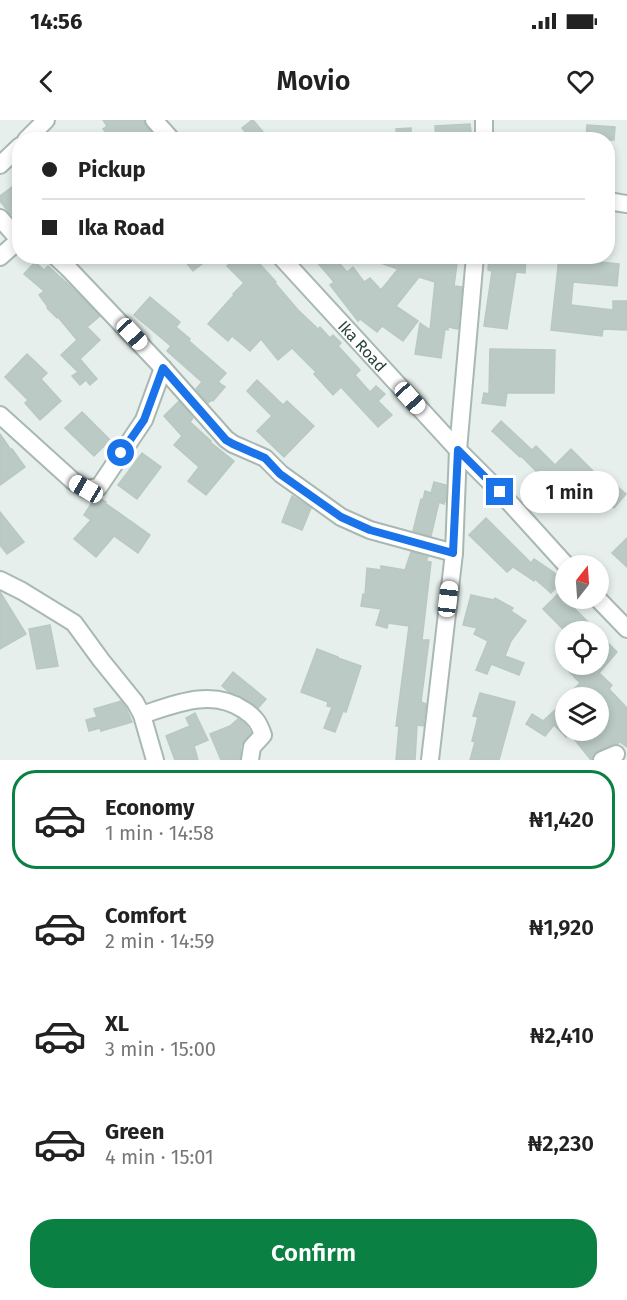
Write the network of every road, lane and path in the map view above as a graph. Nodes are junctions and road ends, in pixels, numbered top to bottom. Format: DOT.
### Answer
graph roads {
  1 [pos="46,120"];
  2 [pos="154,120"];
  3 [pos="34,132"];
  4 [pos="165,132"];
  5 [pos="12,154"];
  6 [pos="0,165"];
  7 [pos="0,218"];
  8 [pos="12,233"];
  9 [pos="12,247"];
  10 [pos="0,257"];
  11 [pos="64,264"];
  12 [pos="287,264"];
  13 [pos="474,264"];
  14 [pos="163,368"];
  15 [pos="0,414"];
  16 [pos="458,450"];
  17 [pos="453,553"];
  18 [pos="557,555"];
  19 [pos="0,580"];
  20 [pos="608,609"];
  21 [pos="627,629"];
  22 [pos="142,715"];
  23 [pos="155,760"];
  24 [pos="250,760"];
  25 [pos="430,760"];
  1 -- 3 [label="street"];
  2 -- 4 [label="street"];
  5 -- 6 [label="street"];
  7 -- 8 [label="street"];
  9 -- 10 [label="street"];
  11 -- 14 [label="street"];
  12 -- 16 [label="street, Ika Road"];
  13 -- 16 [label="street"];
  14 -- 15 [label="street"];
  14 -- 17 [label="street"];
  16 -- 17 [label="street"];
  16 -- 18 [label="street, Ika Road"];
  17 -- 25 [label="street"];
  19 -- 22 [label="street"];
  20 -- 21 [label="street"];
  22 -- 23 [label="street"];
  22 -- 24 [label="street"];
}
